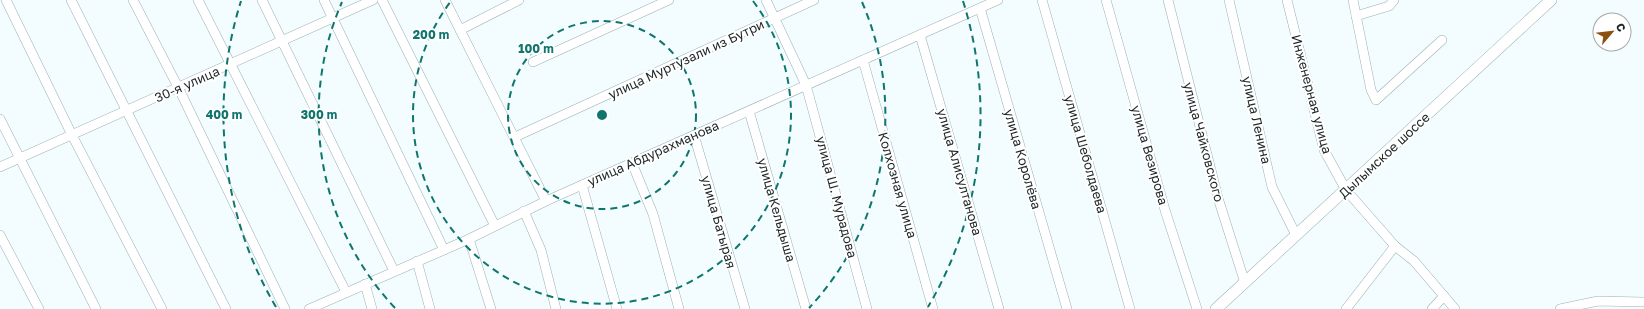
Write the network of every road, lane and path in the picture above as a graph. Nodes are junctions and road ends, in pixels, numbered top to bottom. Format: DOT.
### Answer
graph roads {
  1 [pos="6,0"];
  2 [pos="71,0"];
  3 [pos="133,0"];
  4 [pos="198,0"];
  5 [pos="262,0"];
  6 [pos="324,0"];
  7 [pos="373,0"];
  8 [pos="382,0"];
  9 [pos="445,0"];
  10 [pos="520,0"];
  11 [pos="669,0"];
  12 [pos="766,0"];
  13 [pos="814,0"];
  14 [pos="998,0"];
  15 [pos="1042,0"];
  16 [pos="1106,0"];
  17 [pos="1168,0"];
  18 [pos="1229,0"];
  19 [pos="1287,0"];
  20 [pos="1353,0"];
  21 [pos="1394,0"];
  22 [pos="1551,0"];
  23 [pos="980,8"];
  24 [pos="1356,16"];
  25 [pos="333,18"];
  26 [pos="774,18"];
  27 [pos="460,30"];
  28 [pos="920,35"];
  29 [pos="283,40"];
  30 [pos="1442,40"];
  31 [pos="863,60"];
  32 [pos="533,62"];
  33 [pos="231,64"];
  34 [pos="806,85"];
  35 [pos="178,88"];
  36 [pos="126,111"];
  37 [pos="749,111"];
  38 [pos="0,118"];
  39 [pos="72,135"];
  40 [pos="694,135"];
  41 [pos="515,137"];
  42 [pos="20,158"];
  43 [pos="632,163"];
  44 [pos="0,167"];
  45 [pos="582,185"];
  46 [pos="1346,190"];
  47 [pos="546,201"];
  48 [pos="524,211"];
  49 [pos="496,226"];
  50 [pos="0,235"];
  51 [pos="1296,235"];
  52 [pos="469,239"];
  53 [pos="1396,246"];
  54 [pos="444,250"];
  55 [pos="417,261"];
  56 [pos="394,272"];
  57 [pos="1245,283"];
  58 [pos="365,284"];
  59 [pos="346,292"];
  60 [pos="1444,296"];
  61 [pos="1644,302"];
  62 [pos="39,309"];
  63 [pos="96,309"];
  64 [pos="162,309"];
  65 [pos="226,309"];
  66 [pos="285,309"];
  67 [pos="309,309"];
  68 [pos="372,309"];
  69 [pos="430,309"];
  70 [pos="491,309"];
  71 [pos="556,309"];
  72 [pos="617,309"];
  73 [pos="679,309"];
  74 [pos="745,309"];
  75 [pos="806,309"];
  76 [pos="867,309"];
  77 [pos="933,309"];
  78 [pos="999,309"];
  79 [pos="1067,309"];
  80 [pos="1130,309"];
  81 [pos="1197,309"];
  82 [pos="1216,309"];
  83 [pos="1346,309"];
  84 [pos="1432,309"];
  85 [pos="1455,309"];
  86 [pos="1560,309"];
  1 -- 39 [label="street"];
  2 -- 36 [label="street"];
  3 -- 35 [label="street"];
  4 -- 33 [label="street"];
  5 -- 29 [label="street"];
  6 -- 25 [label="street"];
  7 -- 25 [label="street, 30-я улица"];
  8 -- 49 [label="street"];
  9 -- 27 [label="street"];
  10 -- 27 [label="street"];
  11 -- 32 [label="street"];
  12 -- 26 [label="street, улица Ш. Мурадова"];
  13 -- 26 [label="street, улица Муртузали из Бутри"];
  14 -- 23 [label="street, улица Абдурахманова"];
  15 -- 80 [label="street, улица Шеболдаева"];
  16 -- 81 [label="street, улица Везирова"];
  17 -- 57 [label="street, улица Чайковского"];
  18 -- 51 [label="street, улица Ленина"];
  19 -- 46 [label="street, Инженерная улица"];
  20 -- 24 [label="street"];
  21 -- 24 [label="street"];
  22 -- 46 [label="main road, Дылымское шоссе"];
  23 -- 28 [label="street, улица Абдурахманова"];
  23 -- 79 [label="street, улица Королёва"];
  24 -- 30 [label="street"];
  25 -- 29 [label="street, 30-я улица"];
  25 -- 54 [label="street"];
  26 -- 34 [label="street, улица Ш. Мурадова"];
  26 -- 41 [label="street, улица Муртузали из Бутри"];
  27 -- 41 [label="street"];
  28 -- 31 [label="street, улица Абдурахманова"];
  28 -- 78 [label="street, улица Алисултанова"];
  29 -- 33 [label="street, 30-я улица"];
  29 -- 56 [label="street"];
  31 -- 34 [label="street, улица Абдурахманова"];
  31 -- 77 [label="street, Колхозная улица"];
  33 -- 35 [label="street, 30-я улица"];
  33 -- 59 [label="street"];
  34 -- 37 [label="street, улица Абдурахманова"];
  34 -- 76 [label="street, улица Ш. Мурадова"];
  35 -- 36 [label="street, 30-я улица"];
  35 -- 66 [label="street"];
  36 -- 39 [label="street, 30-я улица"];
  36 -- 65 [label="street"];
  37 -- 40 [label="street, улица Абдурахманова"];
  37 -- 75 [label="street, улица Кельдыша"];
  38 -- 42 [label="street"];
  39 -- 42 [label="street, 30-я улица"];
  39 -- 64 [label="street"];
  40 -- 43 [label="street, улица Абдурахманова"];
  40 -- 74 [label="street, улица Батырая"];
  41 -- 47 [label="street"];
  42 -- 44 [label="street, 30-я улица"];
  42 -- 63 [label="street"];
  43 -- 45 [label="street, улица Абдурахманова"];
  43 -- 73 [label="street"];
  45 -- 47 [label="street, улица Абдурахманова"];
  45 -- 72 [label="street"];
  46 -- 51 [label="main road, Дылымское шоссе"];
  46 -- 53 [label="street, Инженерная улица"];
  47 -- 48 [label="street, улица Абдурахманова"];
  48 -- 49 [label="street, улица Абдурахманова"];
  48 -- 71 [label="street"];
  49 -- 52 [label="street, улица Абдурахманова"];
  50 -- 62 [label="street"];
  51 -- 57 [label="main road, Дылымское шоссе"];
  52 -- 54 [label="street, улица Абдурахманова"];
  52 -- 70 [label="street"];
  53 -- 60 [label="street, Инженерная улица"];
  53 -- 83 [label="street"];
  54 -- 55 [label="street, улица Абдурахманова"];
  55 -- 56 [label="street, улица Абдурахманова"];
  55 -- 69 [label="street"];
  56 -- 58 [label="street, улица Абдурахманова"];
  57 -- 82 [label="main road, Дылымское шоссе"];
  58 -- 59 [label="street, улица Абдурахманова"];
  58 -- 68 [label="street"];
  59 -- 67 [label="street, улица Абдурахманова"];
  60 -- 84 [label="street"];
  60 -- 85 [label="street, Инженерная улица"];
  61 -- 86 [label="street"];
}
